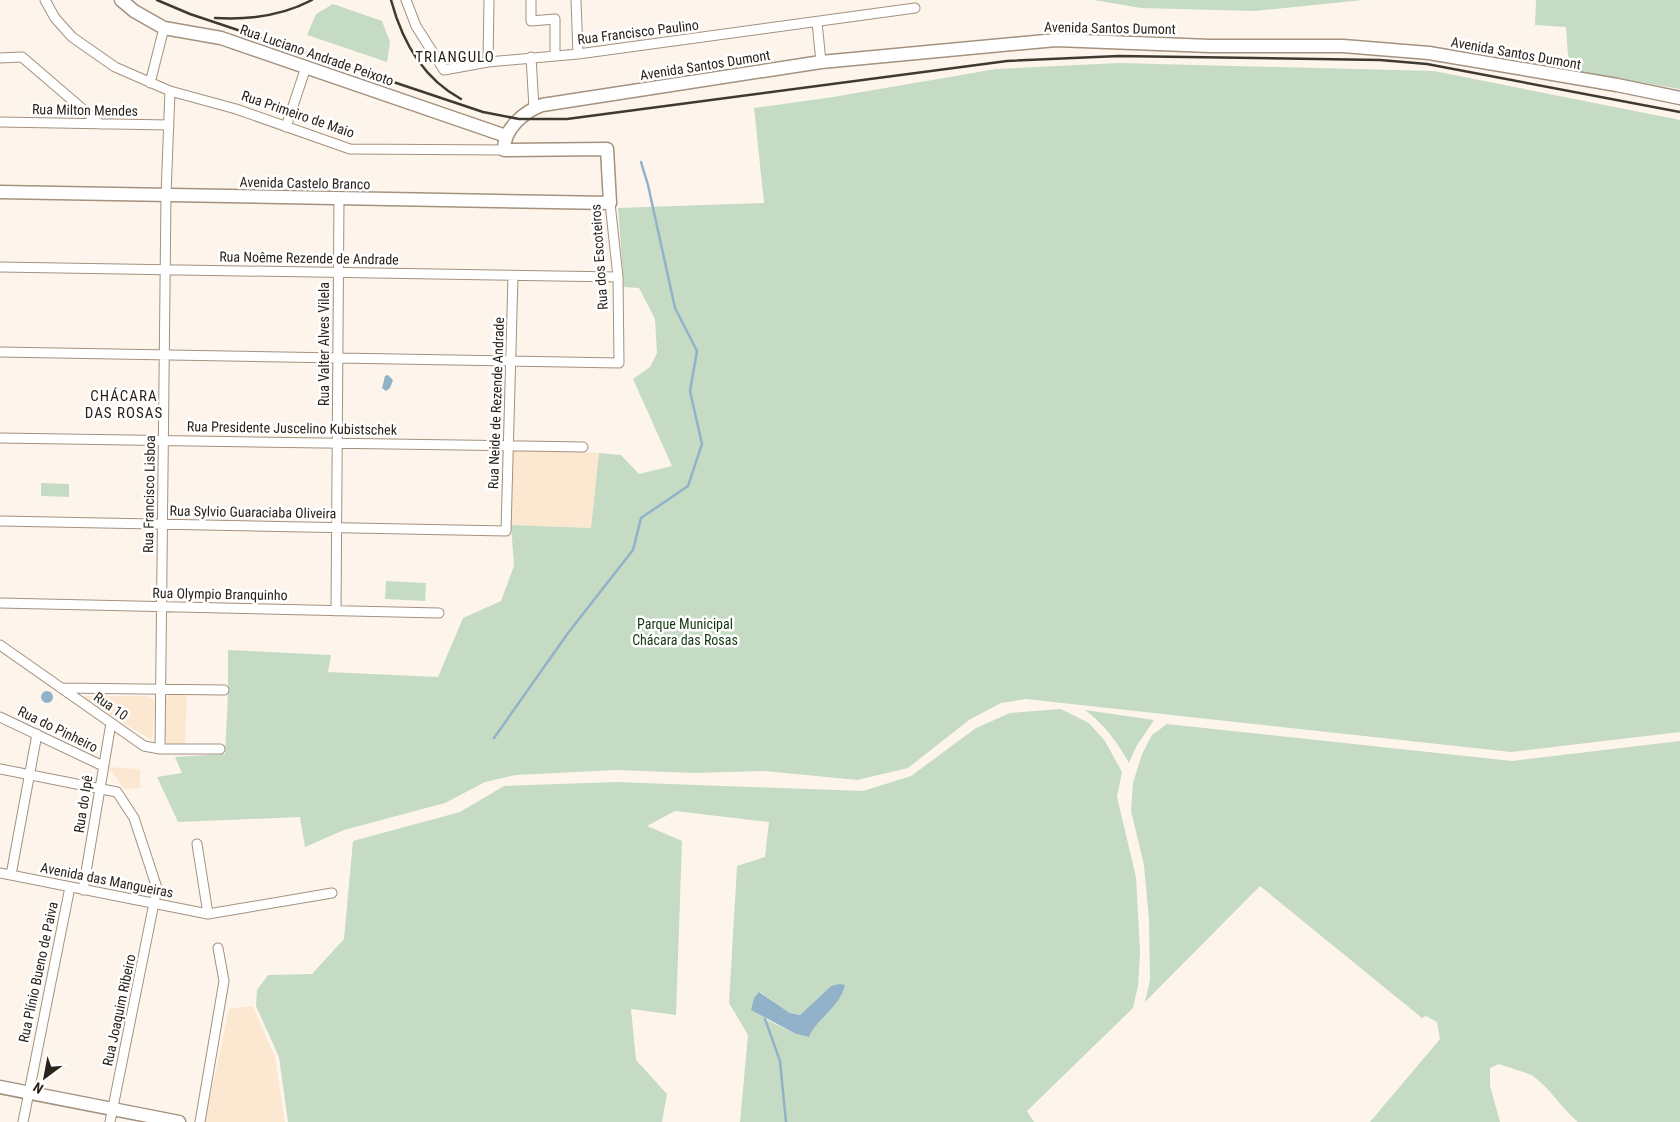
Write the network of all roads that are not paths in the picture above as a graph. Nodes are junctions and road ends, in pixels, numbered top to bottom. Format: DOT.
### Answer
graph roads {
  1 [pos="45,0"];
  2 [pos="121,0"];
  3 [pos="406,0"];
  4 [pos="489,0"];
  5 [pos="532,0"];
  6 [pos="576,0"];
  7 [pos="915,8"];
  8 [pos="817,22"];
  9 [pos="164,28"];
  10 [pos="578,54"];
  11 [pos="555,55"];
  12 [pos="531,57"];
  13 [pos="0,58"];
  14 [pos="488,62"];
  15 [pos="821,62"];
  16 [pos="306,67"];
  17 [pos="150,83"];
  18 [pos="170,90"];
  19 [pos="1680,98"];
  20 [pos="80,107"];
  21 [pos="534,108"];
  22 [pos="0,122"];
  23 [pos="79,123"];
  24 [pos="100,124"];
  25 [pos="169,125"];
  26 [pos="286,128"];
  27 [pos="506,136"];
  28 [pos="607,149"];
  29 [pos="504,150"];
  30 [pos="0,192"];
  31 [pos="166,195"];
  32 [pos="339,198"];
  33 [pos="610,203"];
  34 [pos="0,267"];
  35 [pos="166,270"];
  36 [pos="338,272"];
  37 [pos="513,276"];
  38 [pos="618,277"];
  39 [pos="0,352"];
  40 [pos="164,355"];
  41 [pos="338,358"];
  42 [pos="511,361"];
  43 [pos="0,438"];
  44 [pos="163,440"];
  45 [pos="337,442"];
  46 [pos="508,445"];
  47 [pos="583,447"];
  48 [pos="0,521"];
  49 [pos="162,524"];
  50 [pos="336,528"];
  51 [pos="506,531"];
  52 [pos="0,603"];
  53 [pos="162,607"];
  54 [pos="336,610"];
  55 [pos="439,613"];
  56 [pos="0,645"];
  57 [pos="61,688"];
  58 [pos="160,690"];
  59 [pos="224,690"];
  60 [pos="0,716"];
  61 [pos="110,723"];
  62 [pos="37,734"];
  63 [pos="160,749"];
  64 [pos="220,749"];
  65 [pos="103,766"];
  66 [pos="0,769"];
  67 [pos="29,775"];
  68 [pos="99,789"];
  69 [pos="197,844"];
  70 [pos="0,873"];
  71 [pos="11,876"];
  72 [pos="70,887"];
  73 [pos="83,890"];
  74 [pos="332,893"];
  75 [pos="154,903"];
  76 [pos="208,914"];
  77 [pos="218,948"];
  78 [pos="0,1087"];
  79 [pos="28,1092"];
  80 [pos="113,1109"];
  81 [pos="23,1122"];
  82 [pos="110,1122"];
  83 [pos="179,1122"];
  84 [pos="200,1122"];
  1 -- 17 [label="street, Rua Primeiro de Maio"];
  2 -- 9 [label="street, Rua Luciano Andrade Peixoto"];
  3 -- 14 [label="street, Rua Francisco Paulino"];
  4 -- 14 [label="street"];
  5 -- 11 [label="street"];
  6 -- 10 [label="street"];
  7 -- 8 [label="street, Rua Francisco Paulino"];
  8 -- 10 [label="street, Rua Francisco Paulino"];
  8 -- 15 [label="street"];
  9 -- 16 [label="street, Rua Luciano Andrade Peixoto"];
  9 -- 17 [label="street"];
  10 -- 11 [label="street, Rua Francisco Paulino"];
  11 -- 12 [label="street, Rua Francisco Paulino"];
  12 -- 14 [label="street, Rua Francisco Paulino"];
  12 -- 21 [label="street"];
  13 -- 20 [label="street"];
  15 -- 19 [label="street, Avenida Santos Dumont"];
  15 -- 21 [label="street, Avenida Santos Dumont"];
  16 -- 26 [label="street"];
  16 -- 27 [label="street, Rua Luciano Andrade Peixoto"];
  17 -- 18 [label="street, Rua Primeiro de Maio"];
  18 -- 25 [label="street, Rua Francisco Lisboa"];
  18 -- 26 [label="street, Rua Primeiro de Maio"];
  20 -- 23 [label="street"];
  20 -- 24 [label="street"];
  21 -- 27 [label="street"];
  22 -- 23 [label="street, Rua Milton Mendes"];
  23 -- 24 [label="street, Rua Milton Mendes"];
  24 -- 25 [label="street, Rua Milton Mendes"];
  25 -- 31 [label="street, Rua Francisco Lisboa"];
  26 -- 29 [label="street, Rua Primeiro de Maio"];
  27 -- 29 [label="street"];
  28 -- 29 [label="street, Rua Primeiro de Maio"];
  28 -- 33 [label="street, Rua dos Escoteiros"];
  30 -- 31 [label="street, Avenida Castelo Branco"];
  31 -- 32 [label="street, Avenida Castelo Branco"];
  31 -- 35 [label="street, Rua Francisco Lisboa"];
  32 -- 33 [label="street, Avenida Castelo Branco"];
  32 -- 36 [label="street, Rua Valter Alves Vilela"];
  33 -- 38 [label="street, Rua dos Escoteiros"];
  34 -- 35 [label="street, Rua Noême Rezende de Andrade"];
  35 -- 36 [label="street, Rua Noême Rezende de Andrade"];
  35 -- 40 [label="street, Rua Francisco Lisboa"];
  36 -- 37 [label="street, Rua Noême Rezende de Andrade"];
  36 -- 41 [label="street, Rua Valter Alves Vilela"];
  37 -- 38 [label="street, Rua Noême Rezende de Andrade"];
  37 -- 42 [label="street, Rua Neide de Rezende Andrade"];
  38 -- 42 [label="street, Rua dos Escoteiros"];
  39 -- 40 [label="street"];
  40 -- 41 [label="street"];
  40 -- 44 [label="street, Rua Francisco Lisboa"];
  41 -- 42 [label="street"];
  41 -- 45 [label="street, Rua Valter Alves Vilela"];
  42 -- 46 [label="street, Rua Neide de Rezende Andrade"];
  43 -- 44 [label="street, Rua Presidente Juscelino Kubistschek"];
  44 -- 45 [label="street, Rua Presidente Juscelino Kubistschek"];
  44 -- 49 [label="street, Rua Francisco Lisboa"];
  45 -- 46 [label="street, Rua Presidente Juscelino Kubistschek"];
  45 -- 50 [label="street, Rua Valter Alves Vilela"];
  46 -- 47 [label="street, Rua Presidente Juscelino Kubistschek"];
  46 -- 51 [label="street, Rua Neide de Rezende Andrade"];
  48 -- 49 [label="street, Rua Sylvio Guaraciaba Oliveira"];
  49 -- 50 [label="street, Rua Sylvio Guaraciaba Oliveira"];
  49 -- 53 [label="street, Rua Francisco Lisboa"];
  50 -- 51 [label="street, Rua Sylvio Guaraciaba Oliveira"];
  50 -- 54 [label="street, Rua Valter Alves Vilela"];
  52 -- 53 [label="street, Rua Olympio Branquinho"];
  53 -- 54 [label="street, Rua Olympio Branquinho"];
  53 -- 58 [label="street, Rua Francisco Lisboa"];
  54 -- 55 [label="street, Rua Olympio Branquinho"];
  56 -- 57 [label="street, Rua 10"];
  57 -- 58 [label="street"];
  57 -- 61 [label="street, Rua 10"];
  58 -- 59 [label="street"];
  58 -- 63 [label="street, Rua Francisco Lisboa"];
  60 -- 62 [label="street, Rua do Pinheiro"];
  61 -- 63 [label="street, Rua 10"];
  61 -- 65 [label="street, Rua do Ipê"];
  62 -- 65 [label="street, Rua do Pinheiro"];
  62 -- 67 [label="street"];
  63 -- 64 [label="street, Rua 10"];
  65 -- 68 [label="street, Rua do Ipê"];
  66 -- 67 [label="street, Rua Joaquim Ribeiro"];
  67 -- 68 [label="street, Rua Joaquim Ribeiro"];
  67 -- 71 [label="street"];
  68 -- 73 [label="street, Rua do Ipê"];
  68 -- 75 [label="street, Rua Joaquim Ribeiro"];
  69 -- 76 [label="street"];
  70 -- 71 [label="street, Avenida das Mangueiras"];
  71 -- 72 [label="street, Avenida das Mangueiras"];
  72 -- 73 [label="street, Avenida das Mangueiras"];
  72 -- 79 [label="street, Rua Plínio Bueno de Paiva"];
  73 -- 75 [label="street, Avenida das Mangueiras"];
  74 -- 76 [label="street"];
  75 -- 76 [label="street, Avenida das Mangueiras"];
  75 -- 80 [label="street, Rua Joaquim Ribeiro"];
  77 -- 84 [label="street"];
  78 -- 79 [label="street"];
  79 -- 80 [label="street"];
  79 -- 81 [label="street, Rua Plínio Bueno de Paiva"];
  80 -- 82 [label="street, Rua Joaquim Ribeiro"];
  80 -- 83 [label="street"];
}
